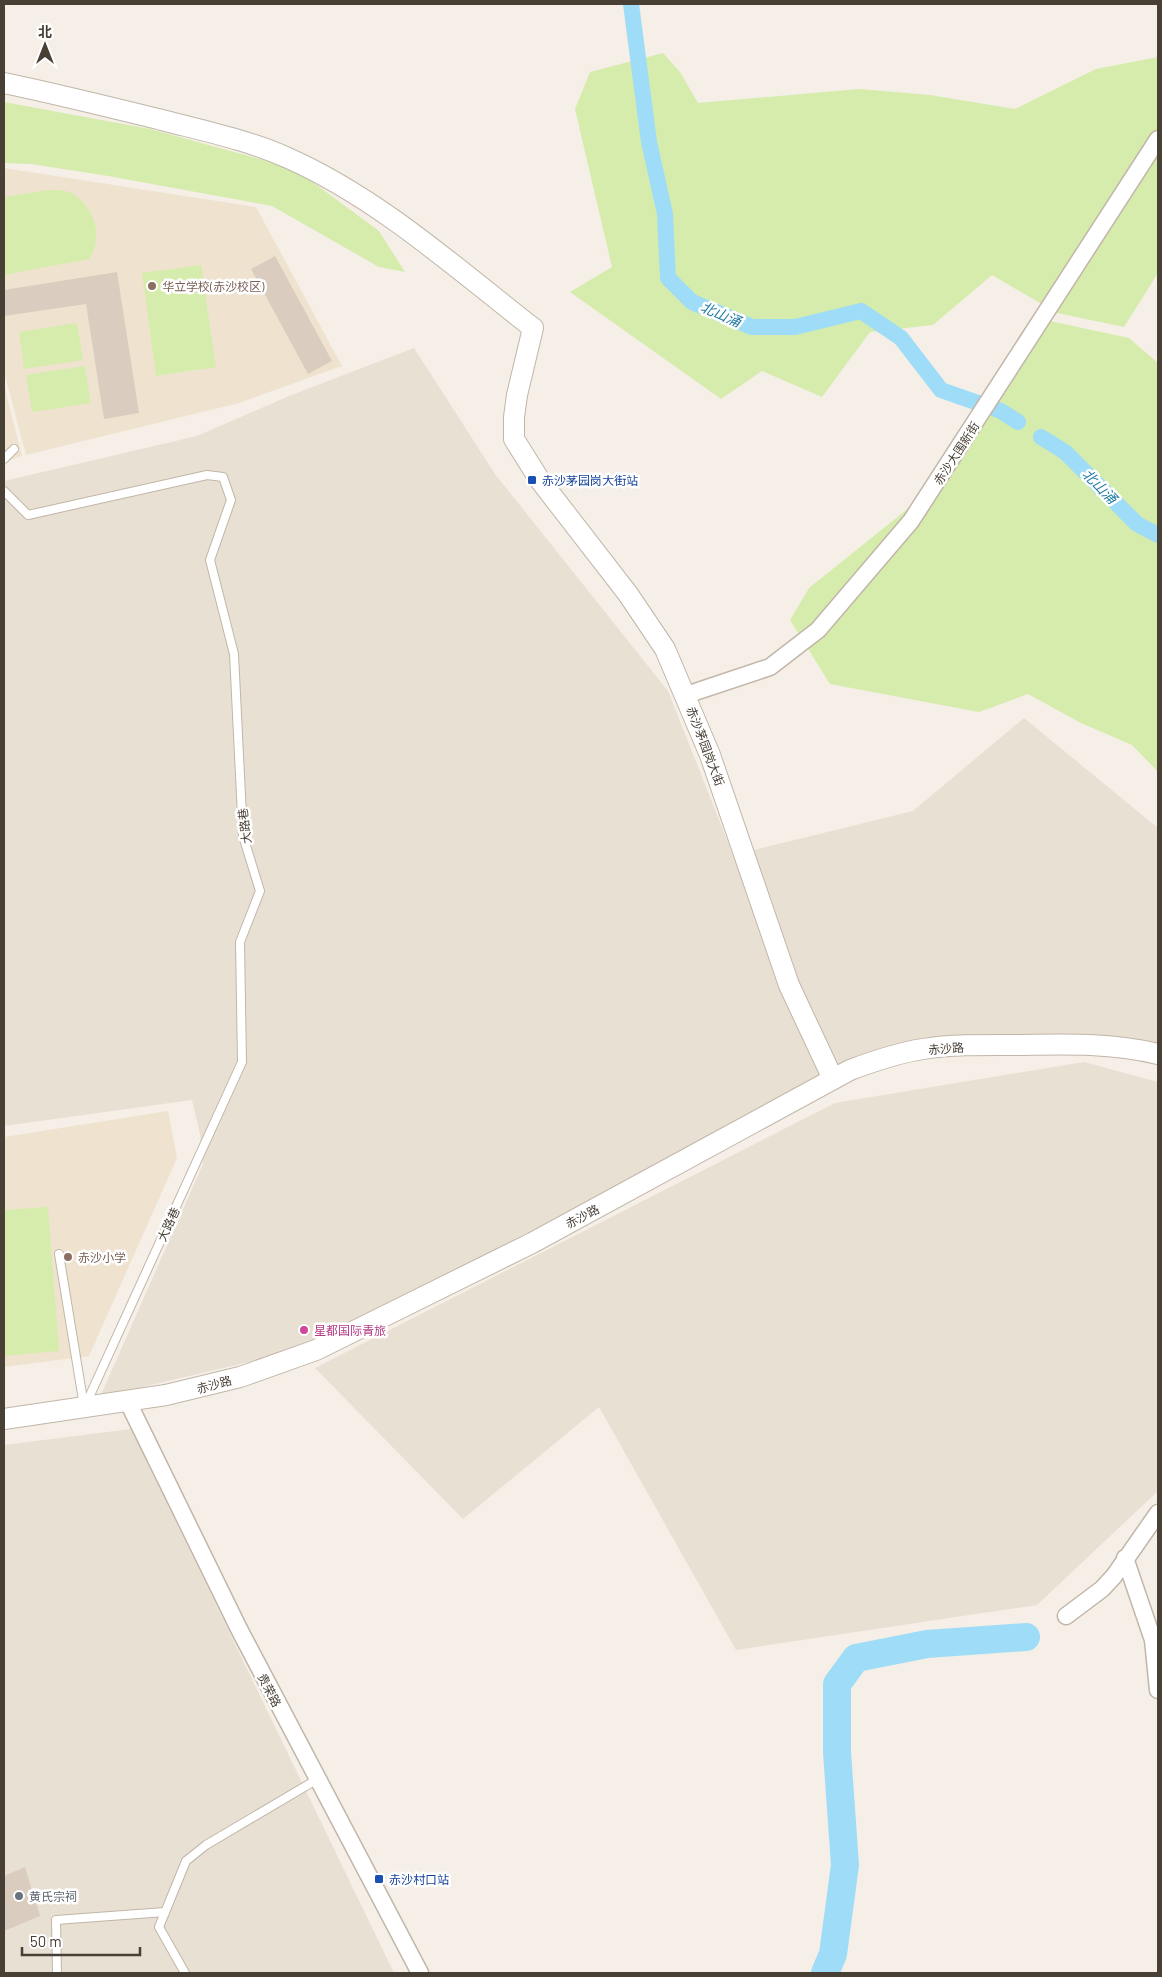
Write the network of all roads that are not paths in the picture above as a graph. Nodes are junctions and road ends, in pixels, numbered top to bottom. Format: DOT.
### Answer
graph roads {
  1 [pos="4,83"];
  2 [pos="1158,140"];
  3 [pos="14,449"];
  4 [pos="4,459"];
  5 [pos="4,491"];
  6 [pos="686,695"];
  7 [pos="1158,1054"];
  8 [pos="834,1079"];
  9 [pos="59,1254"];
  10 [pos="128,1402"];
  11 [pos="84,1408"];
  12 [pos="4,1419"];
  13 [pos="1158,1513"];
  14 [pos="1125,1558"];
  15 [pos="1066,1616"];
  16 [pos="1158,1690"];
  17 [pos="316,1780"];
  18 [pos="165,1912"];
  19 [pos="58,1973"];
  20 [pos="185,1973"];
  21 [pos="420,1973"];
  1 -- 6 [label="street, 赤沙茅园岗大街"];
  2 -- 6 [label="street, 赤沙大围新街"];
  3 -- 4 [label="lane"];
  5 -- 11 [label="lane, 大路巷"];
  6 -- 8 [label="street, 赤沙茅园岗大街"];
  7 -- 8 [label="street, 赤沙路"];
  8 -- 10 [label="street, 赤沙路"];
  9 -- 11 [label="lane"];
  10 -- 11 [label="street, 赤沙路"];
  10 -- 17 [label="street, 贵荣路"];
  11 -- 12 [label="street, 赤沙路"];
  13 -- 14 [label="street"];
  14 -- 15 [label="street"];
  14 -- 16 [label="street"];
  17 -- 18 [label="lane"];
  17 -- 21 [label="street, 贵荣路"];
  18 -- 19 [label="lane"];
  18 -- 20 [label="lane"];
}
